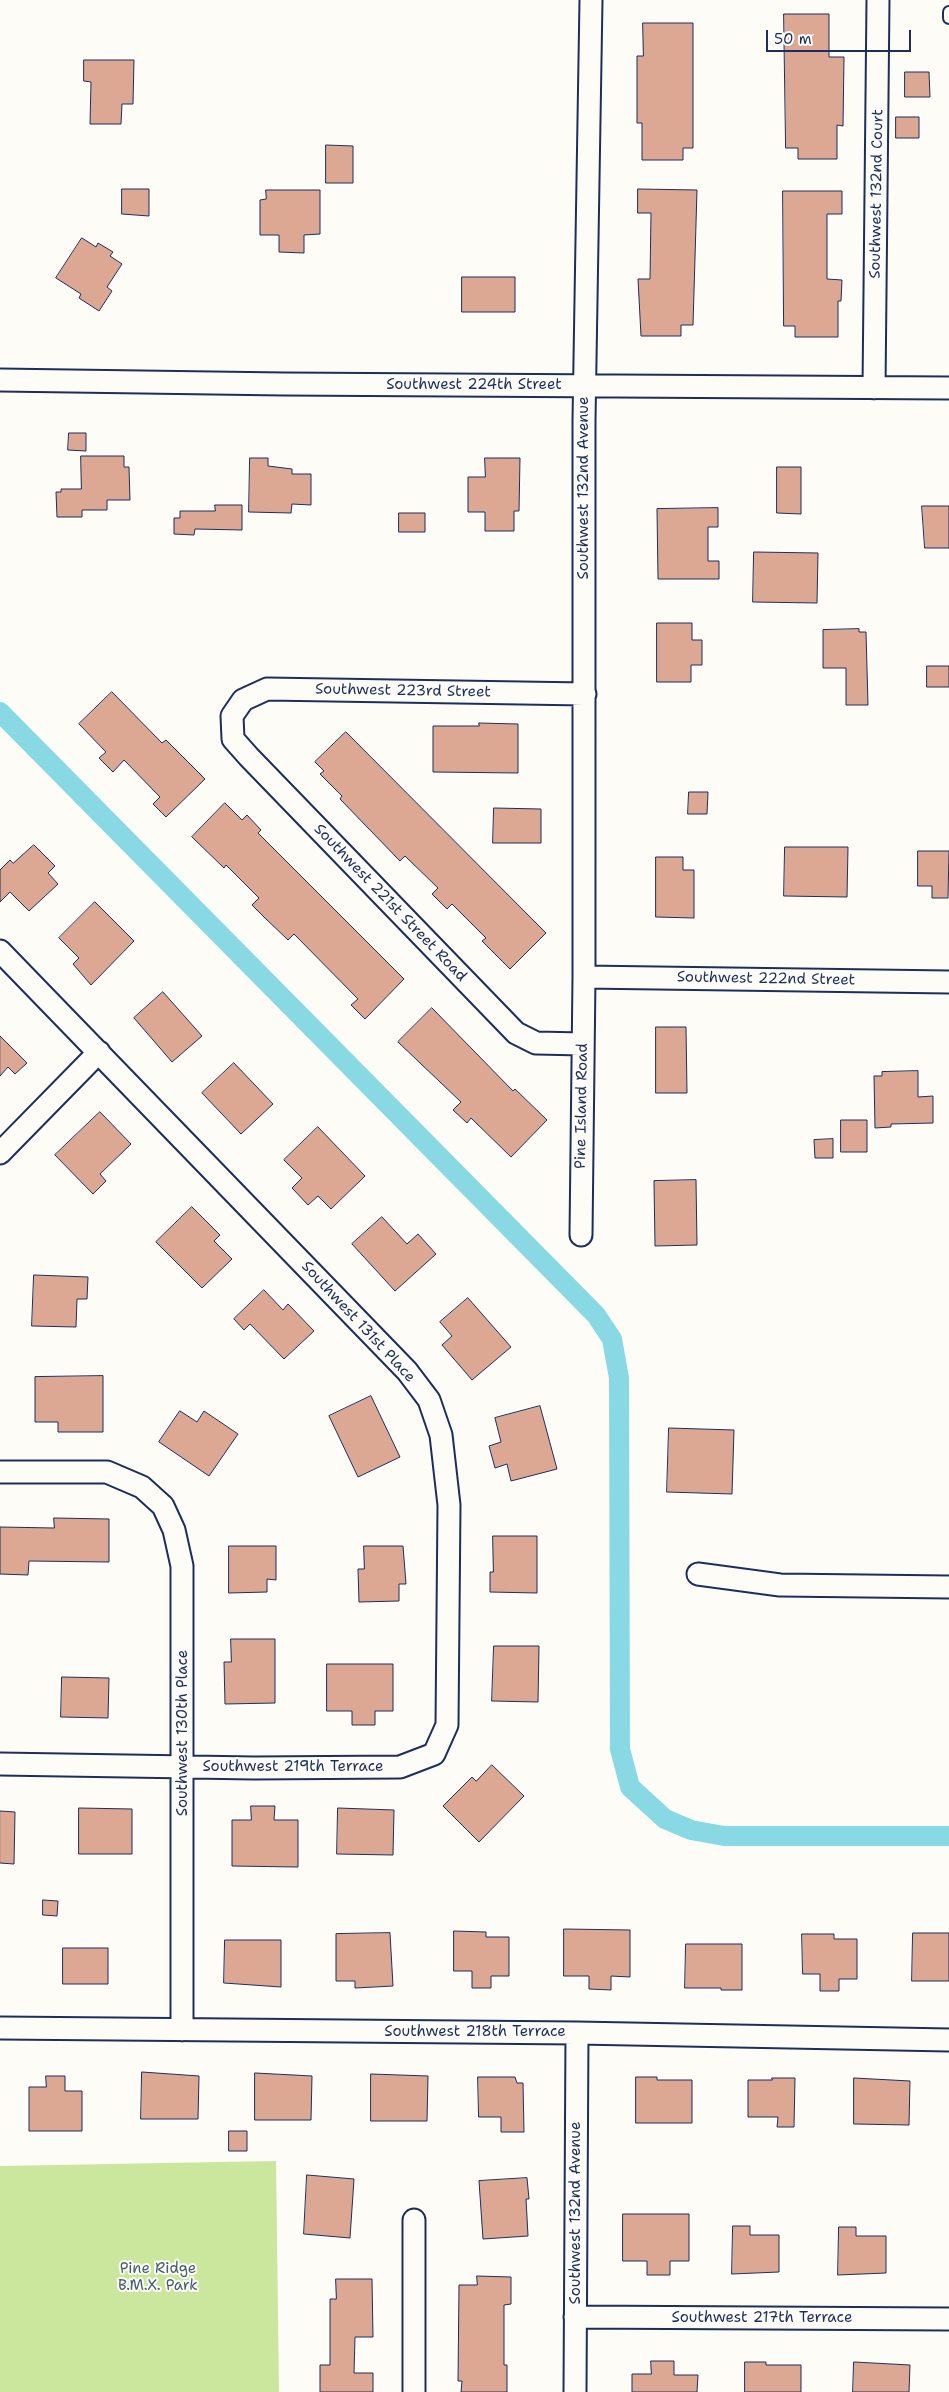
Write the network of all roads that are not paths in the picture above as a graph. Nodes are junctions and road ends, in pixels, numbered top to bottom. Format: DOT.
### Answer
graph roads {
  1 [pos="591,0"];
  2 [pos="878,0"];
  3 [pos="949,12"];
  4 [pos="949,18"];
  5 [pos="0,380"];
  6 [pos="584,386"];
  7 [pos="874,388"];
  8 [pos="949,388"];
  9 [pos="585,694"];
  10 [pos="232,716"];
  11 [pos="0,952"];
  12 [pos="584,977"];
  13 [pos="949,982"];
  14 [pos="583,1044"];
  15 [pos="99,1052"];
  16 [pos="0,1153"];
  17 [pos="581,1235"];
  18 [pos="0,1472"];
  19 [pos="698,1574"];
  20 [pos="949,1587"];
  21 [pos="434,1754"];
  22 [pos="0,1764"];
  23 [pos="183,1766"];
  24 [pos="0,2028"];
  25 [pos="182,2030"];
  26 [pos="576,2033"];
  27 [pos="949,2040"];
  28 [pos="414,2220"];
  29 [pos="575,2317"];
  30 [pos="949,2320"];
  31 [pos="414,2392"];
  32 [pos="575,2392"];
  1 -- 6 [label="street, Southwest 132nd Avenue"];
  2 -- 7 [label="street, Southwest 132nd Court"];
  3 -- 4 [label="lane"];
  5 -- 6 [label="street, Southwest 224th Street"];
  6 -- 7 [label="street, Southwest 224th Street"];
  6 -- 9 [label="street, Southwest 132nd Avenue"];
  7 -- 8 [label="street, Southwest 224th Street"];
  9 -- 10 [label="street, Southwest 223rd Street"];
  9 -- 12 [label="street, Southwest 132nd Avenue"];
  10 -- 14 [label="street, Southwest 221st Street Road"];
  11 -- 15 [label="street, Southwest 131st Place"];
  12 -- 13 [label="street, Southwest 222nd Street"];
  12 -- 14 [label="street, Pine Island Road"];
  14 -- 17 [label="street, Pine Island Road"];
  15 -- 16 [label="street"];
  15 -- 21 [label="street, Southwest 131st Place"];
  18 -- 23 [label="street, Southwest 130th Place"];
  19 -- 20 [label="street"];
  21 -- 23 [label="street, Southwest 219th Terrace"];
  22 -- 23 [label="street, Southwest 219th Terrace"];
  23 -- 25 [label="street, Southwest 130th Place"];
  24 -- 25 [label="street, Southwest 218th Terrace"];
  25 -- 26 [label="street, Southwest 218th Terrace"];
  26 -- 27 [label="street, Southwest 218th Terrace"];
  26 -- 29 [label="street, Southwest 132nd Avenue"];
  28 -- 31 [label="street"];
  29 -- 30 [label="street, Southwest 217th Terrace"];
  29 -- 32 [label="street, Southwest 132nd Avenue"];
}
